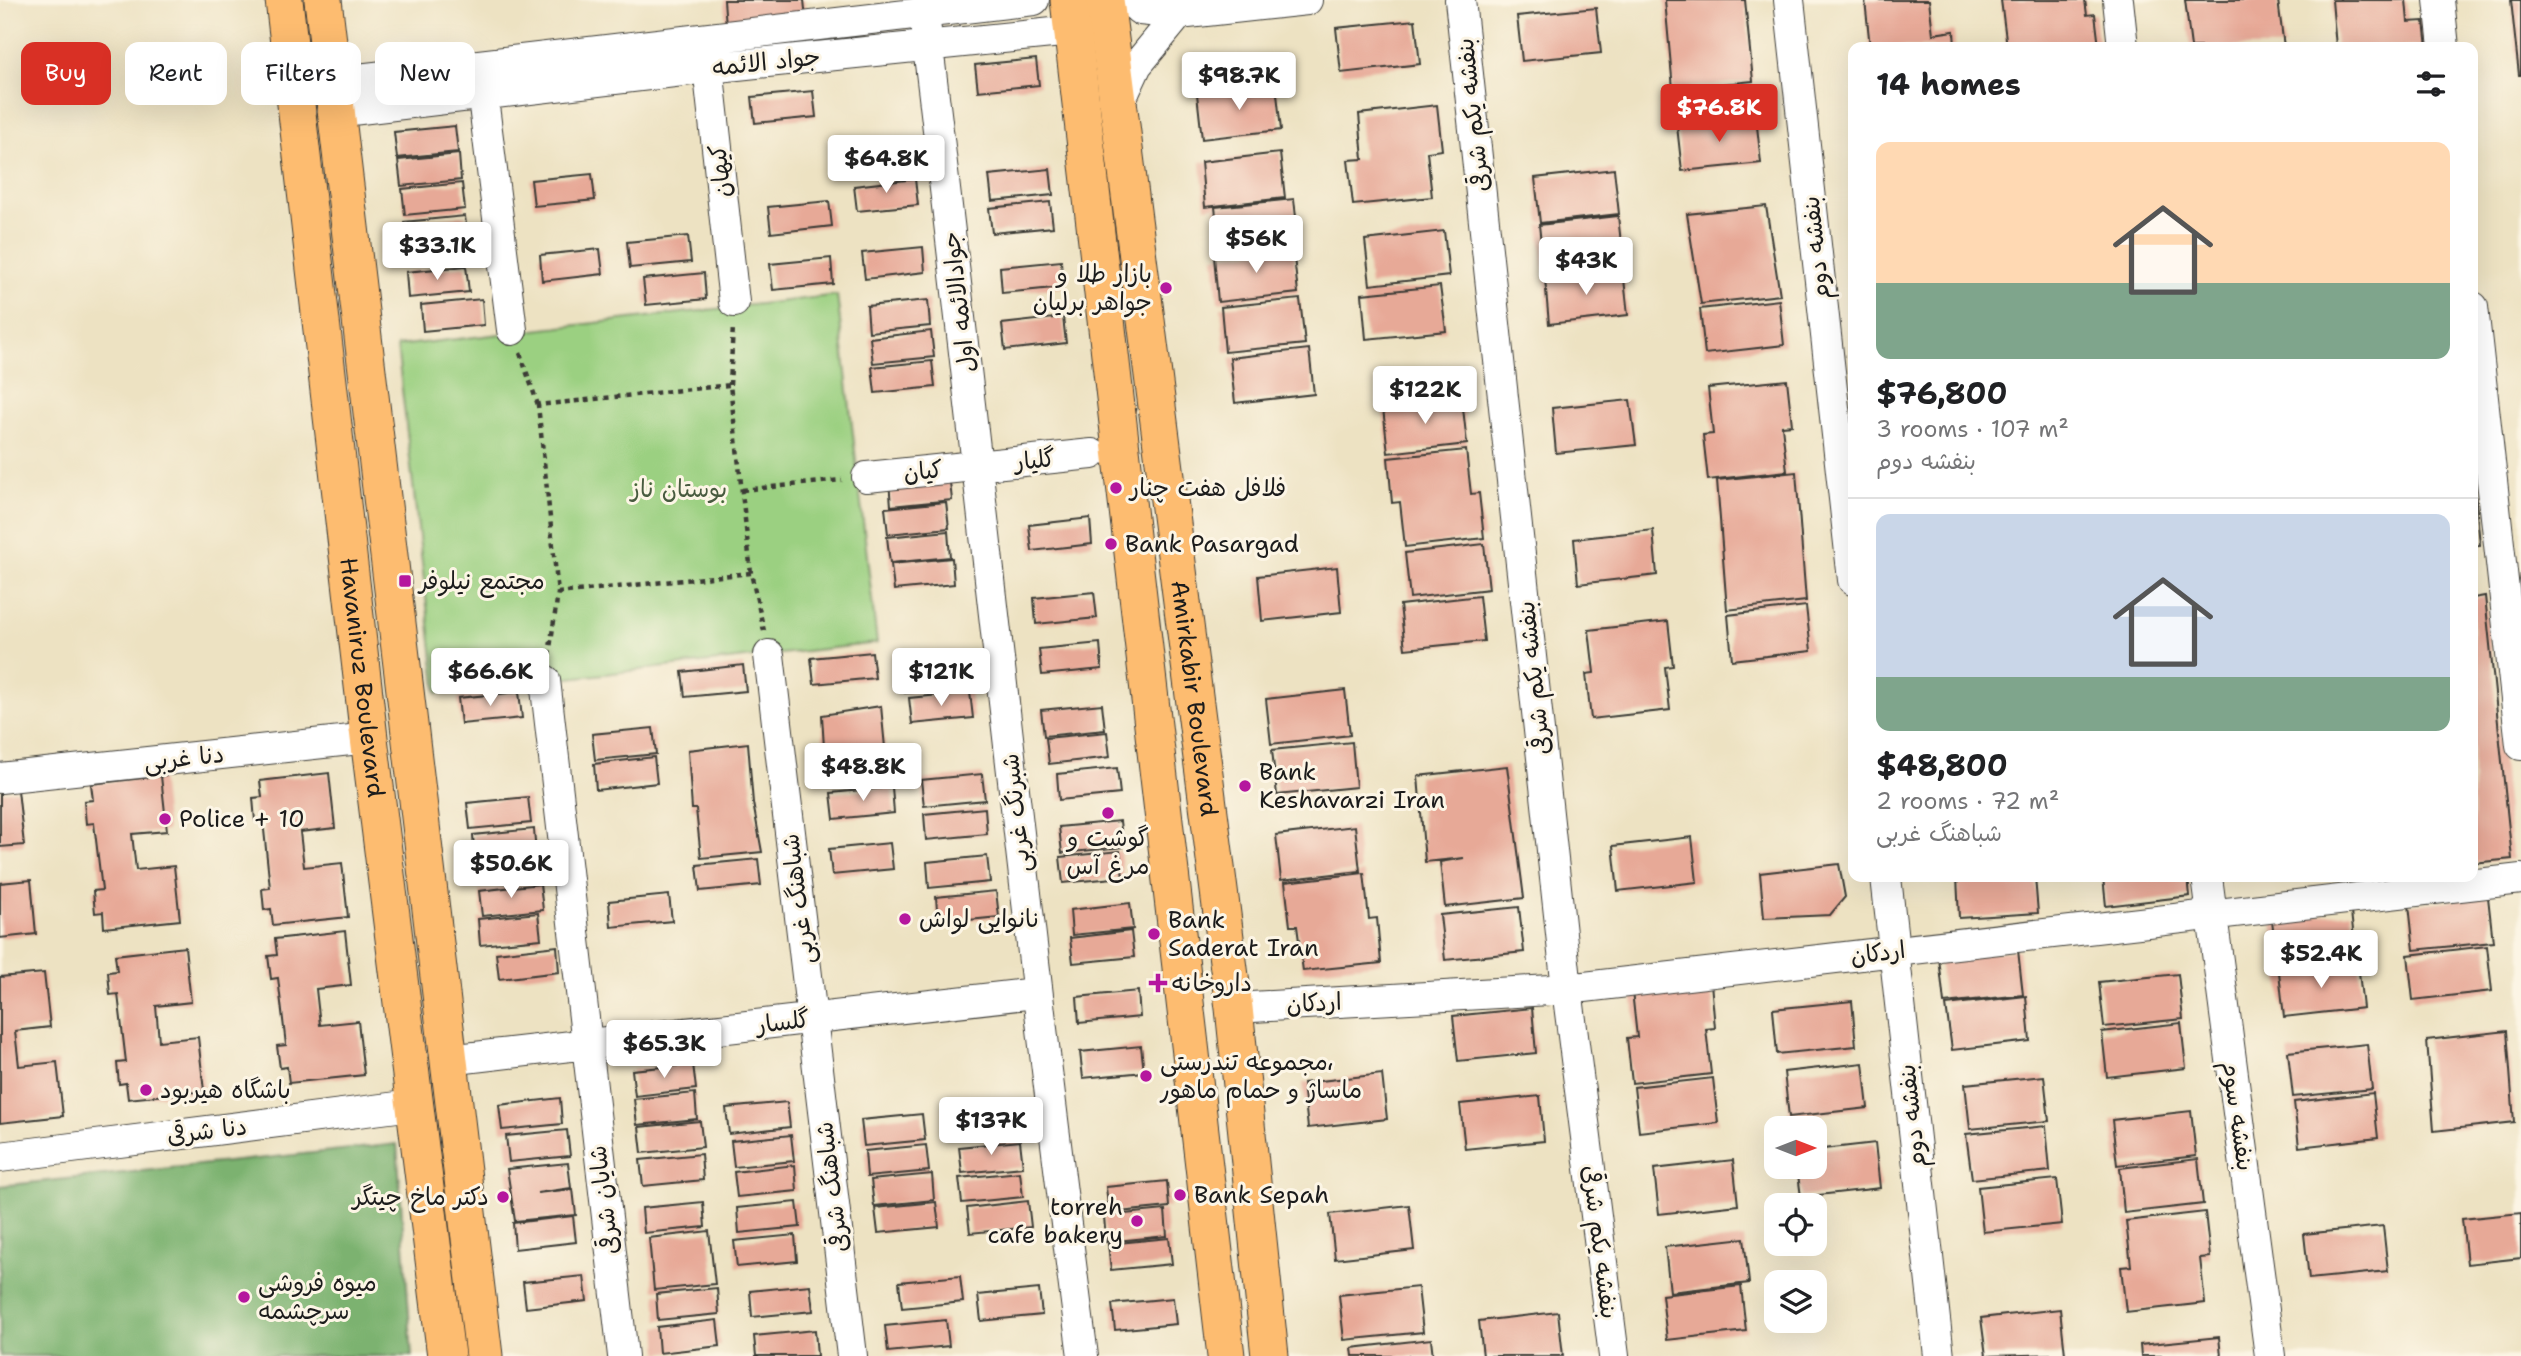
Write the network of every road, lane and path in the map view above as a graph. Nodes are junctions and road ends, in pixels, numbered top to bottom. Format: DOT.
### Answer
graph roads {
  1 [pos="284,0"];
  2 [pos="323,0"];
  3 [pos="1034,0"];
  4 [pos="1105,0"];
  5 [pos="1129,0"];
  6 [pos="1307,0"];
  7 [pos="1460,0"];
  8 [pos="1789,0"];
  9 [pos="2118,0"];
  10 [pos="2439,0"];
  11 [pos="924,14"];
  12 [pos="1179,14"];
  13 [pos="1071,16"];
  14 [pos="327,42"];
  15 [pos="2122,42"];
  16 [pos="2443,42"];
  17 [pos="928,46"];
  18 [pos="707,54"];
  19 [pos="481,80"];
  20 [pos="361,94"];
  21 [pos="334,105"];
  22 [pos="1117,108"];
  23 [pos="734,302"];
  24 [pos="512,330"];
  25 [pos="2478,353"];
  26 [pos="730,384"];
  27 [pos="538,405"];
  28 [pos="1092,454"];
  29 [pos="979,466"];
  30 [pos="867,477"];
  31 [pos="742,490"];
  32 [pos="1848,535"];
  33 [pos="751,573"];
  34 [pos="558,593"];
  35 [pos="769,655"];
  36 [pos="545,681"];
  37 [pos="369,738"];
  38 [pos="2521,745"];
  39 [pos="0,778"];
  40 [pos="2521,878"];
  41 [pos="1887,882"];
  42 [pos="2207,882"];
  43 [pos="2210,915"];
  44 [pos="1894,951"];
  45 [pos="1567,989"];
  46 [pos="1035,993"];
  47 [pos="1234,1008"];
  48 [pos="812,1019"];
  49 [pos="586,1044"];
  50 [pos="448,1060"];
  51 [pos="413,1105"];
  52 [pos="0,1157"];
  53 [pos="446,1356"];
  54 [pos="484,1356"];
  55 [pos="623,1356"];
  56 [pos="852,1356"];
  57 [pos="1083,1356"];
  58 [pos="1226,1356"];
  59 [pos="1270,1356"];
  60 [pos="1615,1356"];
  61 [pos="1939,1356"];
  62 [pos="2270,1356"];
  1 -- 37 [label="main road, Havaniruz Boulevard"];
  2 -- 14 [label="main road, Havaniruz Boulevard"];
  3 -- 11 [label="street, جواد الائمه"];
  4 -- 22 [label="main road, Amirkabir Boulevard"];
  5 -- 12 [label="street"];
  6 -- 12 [label="street"];
  7 -- 45 [label="street, بنفشه یکم شرقی"];
  8 -- 32 [label="street, بنفشه دوم"];
  9 -- 15 [label="street"];
  10 -- 16 [label="street"];
  11 -- 17 [label="street, جوادالائمه اول"];
  11 -- 18 [label="street, جواد الائمه"];
  12 -- 22 [label="street"];
  13 -- 17 [label="street, جواد الائمه"];
  13 -- 58 [label="main road, Amirkabir Boulevard"];
  17 -- 18 [label="street, جواد الائمه"];
  17 -- 29 [label="street, جوادالائمه اول"];
  18 -- 19 [label="street, جواد الائمه"];
  18 -- 23 [label="street, کیهان"];
  19 -- 20 [label="street, جواد الائمه"];
  19 -- 24 [label="street"];
  21 -- 50 [label="main road, Havaniruz Boulevard"];
  22 -- 47 [label="main road, Amirkabir Boulevard"];
  23 -- 26 [label="path"];
  24 -- 27 [label="path"];
  25 -- 38 [label="street"];
  26 -- 27 [label="path"];
  26 -- 31 [label="path"];
  27 -- 34 [label="path"];
  28 -- 29 [label="street, گلیار"];
  29 -- 30 [label="street, کیان"];
  29 -- 46 [label="street, شبرنگ غربی"];
  30 -- 31 [label="path"];
  31 -- 33 [label="path"];
  33 -- 34 [label="path"];
  33 -- 35 [label="path"];
  34 -- 36 [label="path"];
  35 -- 48 [label="street, شباهنگ غربی"];
  36 -- 49 [label="street, شایان شرقی"];
  37 -- 39 [label="street, دنا غربی"];
  37 -- 51 [label="main road, Havaniruz Boulevard"];
  40 -- 43 [label="street, اردکان"];
  41 -- 44 [label="street, بنفشه دوم"];
  42 -- 43 [label="street, بنفشه سوم"];
  43 -- 44 [label="street, اردکان"];
  43 -- 62 [label="street, بنفشه سوم"];
  44 -- 45 [label="street, اردکان"];
  44 -- 61 [label="street, بنفشه دوم"];
  45 -- 47 [label="street, اردکان"];
  45 -- 60 [label="street, بنفشه یکم شرقی"];
  46 -- 48 [label="street, گلسار"];
  46 -- 57 [label="street, شبرنگ غربی"];
  47 -- 59 [label="main road, Amirkabir Boulevard"];
  48 -- 49 [label="street, گلسار"];
  48 -- 56 [label="street, شباهنگ شرقی"];
  49 -- 50 [label="street, گلسار"];
  49 -- 55 [label="street, شایان شرقی"];
  50 -- 54 [label="main road, Havaniruz Boulevard"];
  51 -- 52 [label="street, دنا شرقی"];
  51 -- 53 [label="main road, Havaniruz Boulevard"];
}
